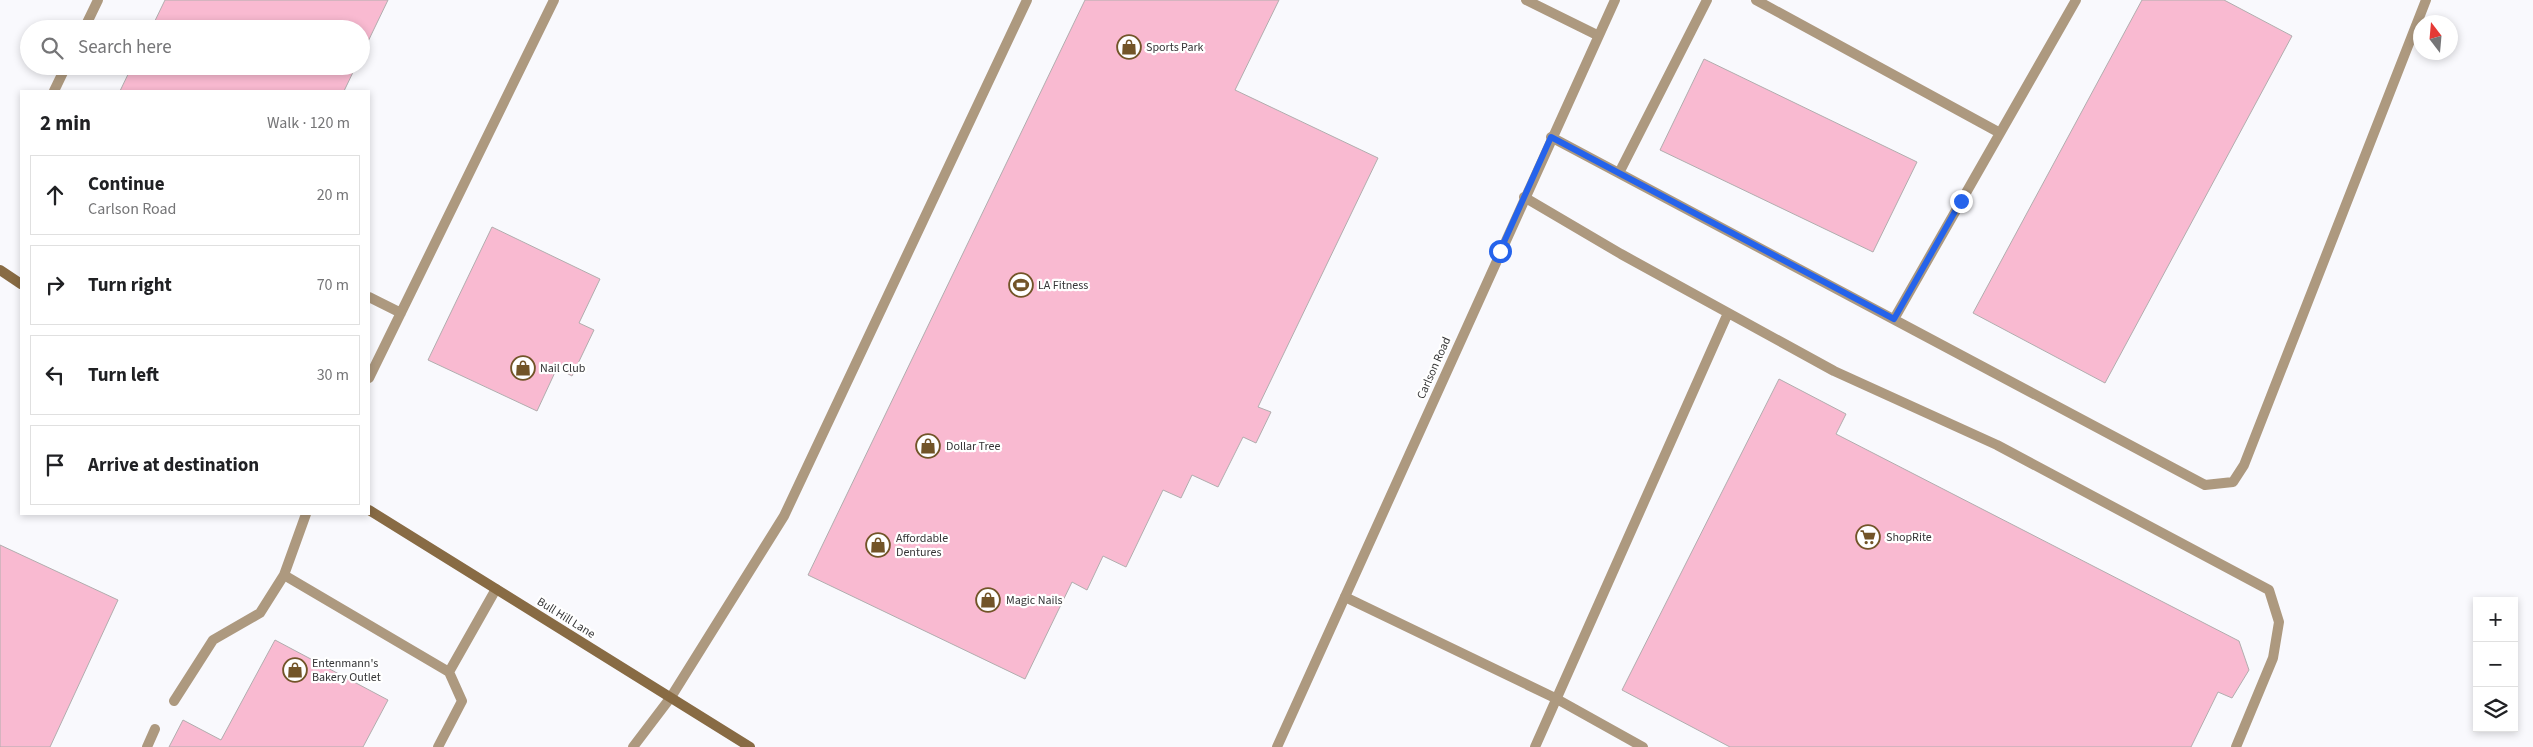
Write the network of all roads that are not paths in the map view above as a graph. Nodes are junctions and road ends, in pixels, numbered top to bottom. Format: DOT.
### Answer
graph roads {
  1 [pos="98,0"];
  2 [pos="554,0"];
  3 [pos="1027,0"];
  4 [pos="1526,0"];
  5 [pos="1615,0"];
  6 [pos="1707,0"];
  7 [pos="1756,0"];
  8 [pos="2076,0"];
  9 [pos="2426,0"];
  10 [pos="88,20"];
  11 [pos="1597,35"];
  12 [pos="62,75"];
  13 [pos="54,90"];
  14 [pos="2000,133"];
  15 [pos="1551,137"];
  16 [pos="1619,173"];
  17 [pos="1524,197"];
  18 [pos="0,270"];
  19 [pos="20,283"];
  20 [pos="370,298"];
  21 [pos="401,313"];
  22 [pos="1728,313"];
  23 [pos="1894,319"];
  24 [pos="370,376"];
  25 [pos="370,511"];
  26 [pos="306,515"];
  27 [pos="284,575"];
  28 [pos="496,589"];
  29 [pos="1345,597"];
  30 [pos="449,672"];
  31 [pos="671,697"];
  32 [pos="1556,698"];
  33 [pos="174,701"];
  34 [pos="155,729"];
  35 [pos="147,747"];
  36 [pos="438,747"];
  37 [pos="633,747"];
  38 [pos="750,747"];
  39 [pos="1277,747"];
  40 [pos="1535,747"];
  41 [pos="1643,747"];
  42 [pos="2236,747"];
  1 -- 10 [label="street"];
  2 -- 21 [label="street"];
  3 -- 31 [label="street"];
  4 -- 11 [label="street"];
  5 -- 11 [label="street, Carlson Road"];
  6 -- 16 [label="street"];
  7 -- 14 [label="street"];
  8 -- 14 [label="street"];
  9 -- 23 [label="street"];
  11 -- 15 [label="street, Carlson Road"];
  12 -- 13 [label="street"];
  14 -- 23 [label="street"];
  15 -- 16 [label="street"];
  15 -- 17 [label="street, Carlson Road"];
  16 -- 23 [label="street"];
  17 -- 22 [label="street"];
  17 -- 29 [label="street, Carlson Road"];
  18 -- 19 [label="main road"];
  20 -- 21 [label="street"];
  21 -- 24 [label="street"];
  22 -- 32 [label="street"];
  22 -- 42 [label="street"];
  25 -- 28 [label="main road, Bull Hill Lane"];
  26 -- 27 [label="street"];
  27 -- 30 [label="street"];
  27 -- 33 [label="street"];
  28 -- 30 [label="street"];
  28 -- 31 [label="main road, Bull Hill Lane"];
  29 -- 32 [label="street"];
  29 -- 39 [label="street, Carlson Road"];
  30 -- 36 [label="street"];
  31 -- 37 [label="street"];
  31 -- 38 [label="main road, Bull Hill Lane"];
  32 -- 40 [label="street"];
  32 -- 41 [label="street"];
  34 -- 35 [label="street"];
}
